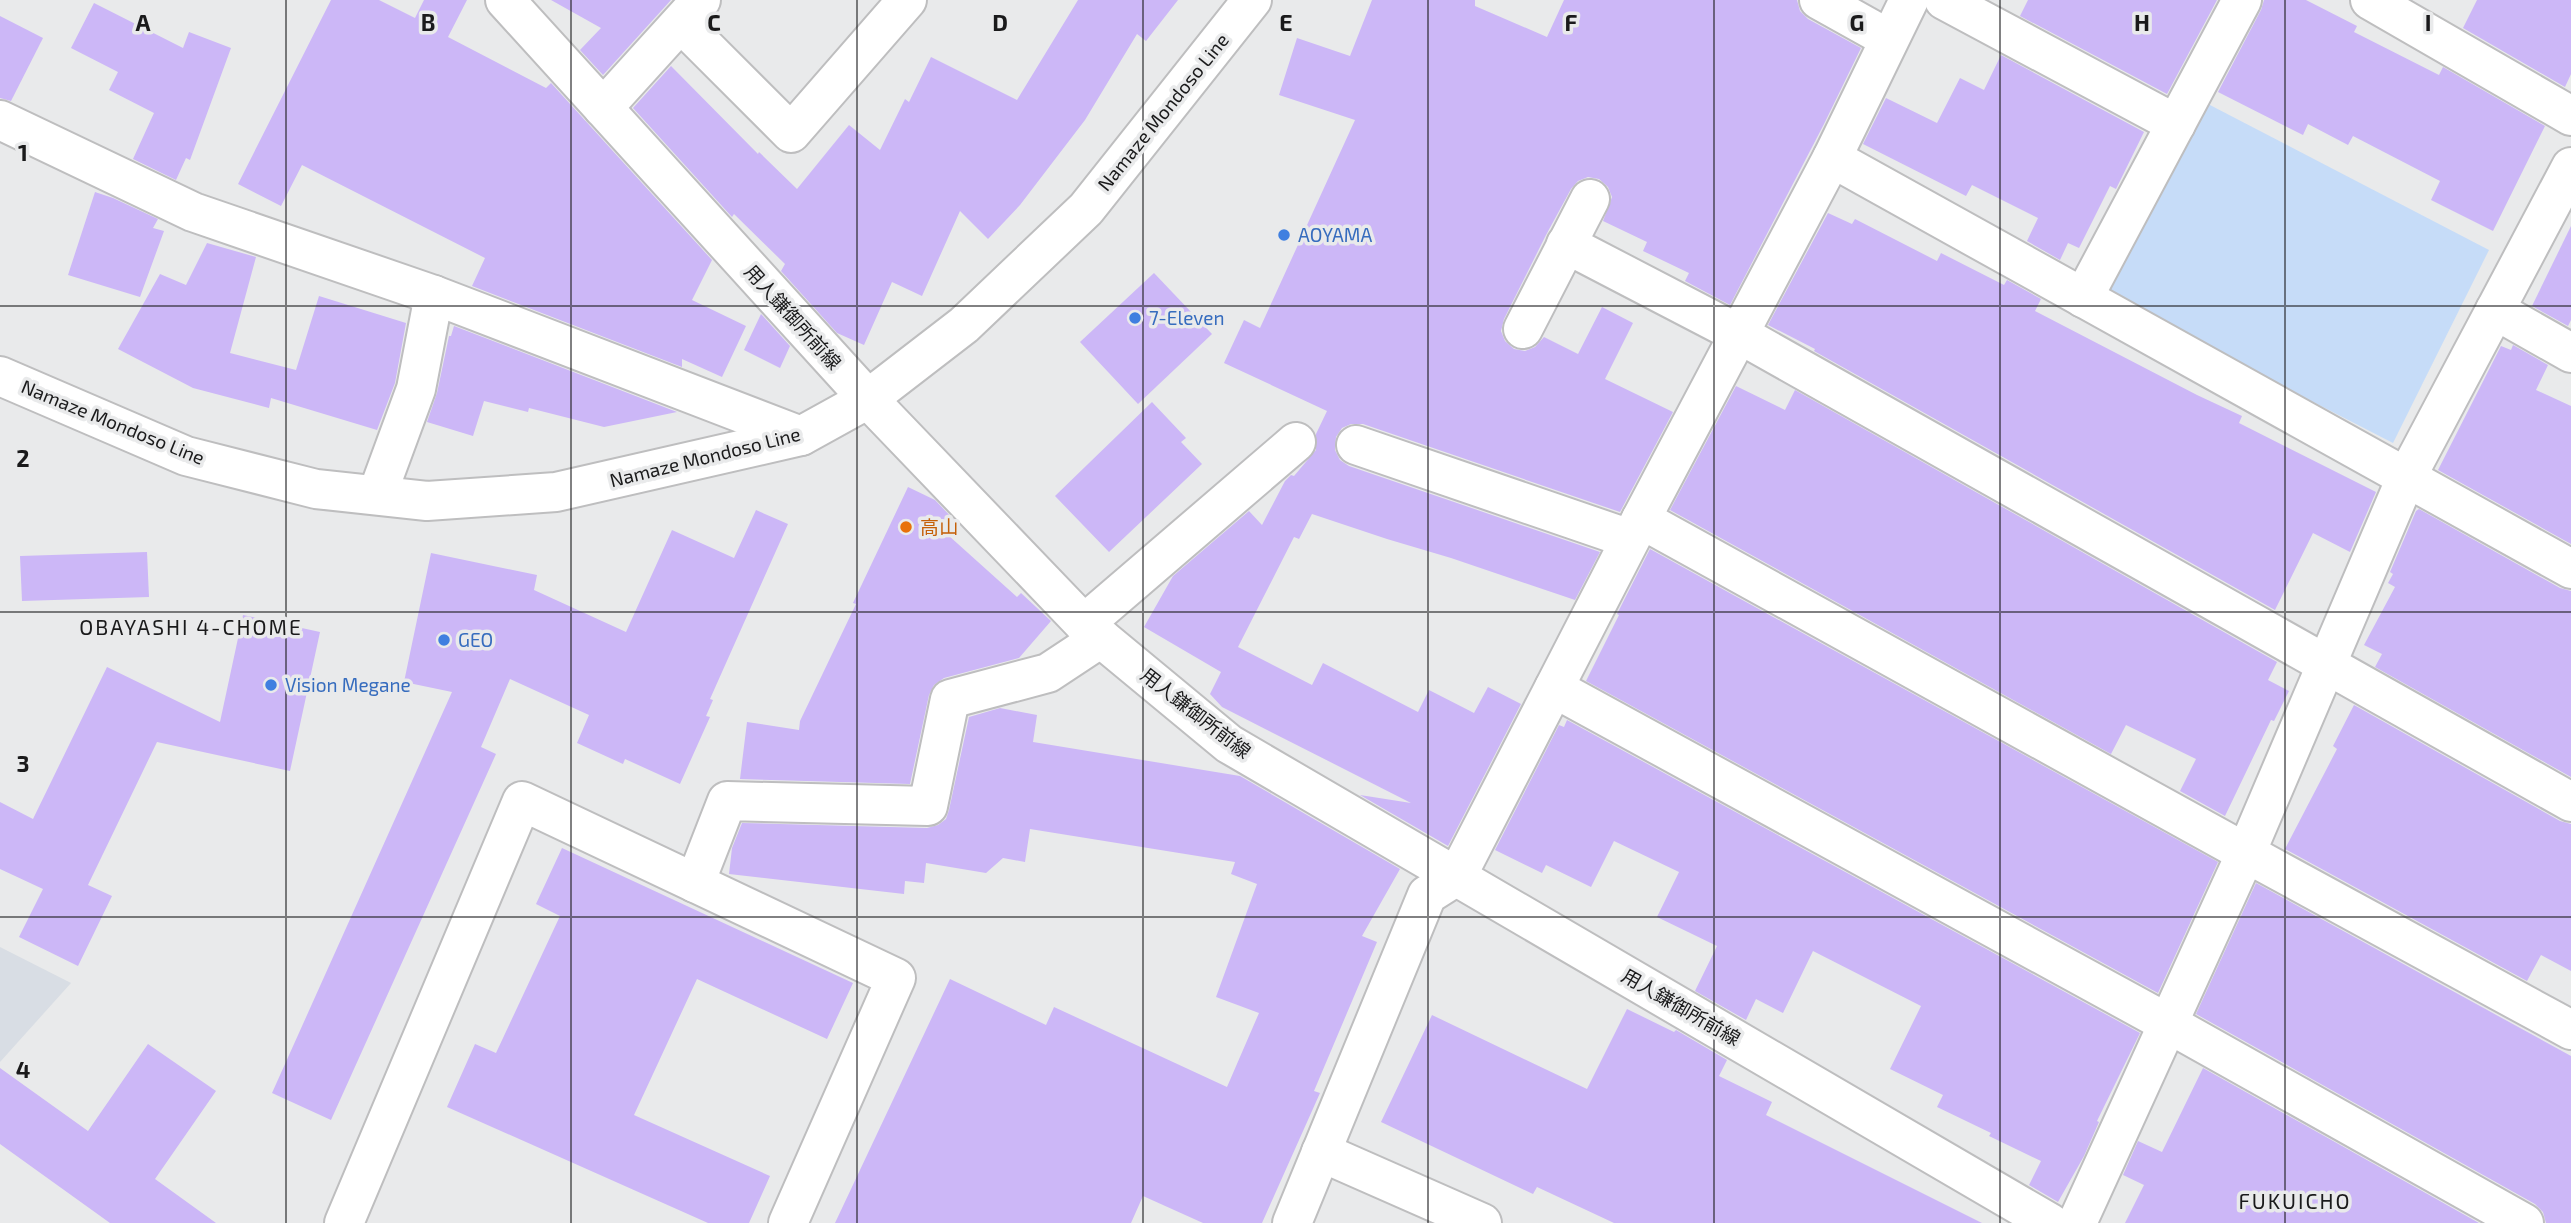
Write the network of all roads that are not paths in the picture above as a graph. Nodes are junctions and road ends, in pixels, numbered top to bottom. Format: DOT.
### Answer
graph roads {
  1 [pos="505,0"];
  2 [pos="907,0"];
  3 [pos="1252,0"];
  4 [pos="1819,0"];
  5 [pos="1909,0"];
  6 [pos="1944,0"];
  7 [pos="2242,0"];
  8 [pos="2370,0"];
  9 [pos="691,12"];
  10 [pos="1889,39"];
  11 [pos="603,108"];
  12 [pos="2571,116"];
  13 [pos="0,120"];
  14 [pos="2176,124"];
  15 [pos="1832,158"];
  16 [pos="2571,167"];
  17 [pos="1590,199"];
  18 [pos="1566,244"];
  19 [pos="434,295"];
  20 [pos="2083,298"];
  21 [pos="2495,310"];
  22 [pos="1523,329"];
  23 [pos="1739,334"];
  24 [pos="2571,353"];
  25 [pos="0,376"];
  26 [pos="868,398"];
  27 [pos="801,436"];
  28 [pos="1296,442"];
  29 [pos="1356,445"];
  30 [pos="2406,478"];
  31 [pos="377,495"];
  32 [pos="1636,529"];
  33 [pos="2571,569"];
  34 [pos="1093,631"];
  35 [pos="2325,664"];
  36 [pos="1554,688"];
  37 [pos="2571,802"];
  38 [pos="2246,853"];
  39 [pos="1457,876"];
  40 [pos="695,883"];
  41 [pos="2169,1024"];
  42 [pos="2571,1030"];
  43 [pos="1321,1152"];
  44 [pos="344,1223"];
  45 [pos="788,1223"];
  46 [pos="1292,1223"];
  47 [pos="1482,1223"];
  48 [pos="2050,1223"];
  49 [pos="2077,1223"];
  50 [pos="2524,1223"];
  1 -- 11 [label="street, 用人鎌御所前線"];
  2 -- 9 [label="street"];
  3 -- 26 [label="street, Namaze Mondoso Line"];
  4 -- 10 [label="street"];
  5 -- 10 [label="street"];
  6 -- 14 [label="street"];
  7 -- 14 [label="street"];
  8 -- 12 [label="street"];
  9 -- 11 [label="street"];
  10 -- 15 [label="street"];
  11 -- 26 [label="street, 用人鎌御所前線"];
  13 -- 19 [label="street"];
  14 -- 20 [label="street"];
  15 -- 20 [label="street"];
  15 -- 23 [label="street"];
  16 -- 21 [label="street"];
  17 -- 18 [label="street"];
  18 -- 22 [label="street"];
  18 -- 23 [label="street"];
  19 -- 27 [label="street"];
  19 -- 31 [label="street"];
  20 -- 30 [label="street"];
  21 -- 24 [label="street"];
  21 -- 30 [label="street"];
  23 -- 32 [label="street"];
  23 -- 35 [label="street"];
  25 -- 31 [label="street, Namaze Mondoso Line"];
  26 -- 27 [label="street, Namaze Mondoso Line"];
  26 -- 34 [label="street, 用人鎌御所前線"];
  27 -- 31 [label="street, Namaze Mondoso Line"];
  28 -- 34 [label="street"];
  29 -- 32 [label="street"];
  30 -- 33 [label="street"];
  30 -- 35 [label="street"];
  32 -- 36 [label="street"];
  32 -- 38 [label="street"];
  34 -- 39 [label="street, 用人鎌御所前線"];
  34 -- 40 [label="street"];
  35 -- 37 [label="street"];
  35 -- 38 [label="street"];
  36 -- 39 [label="street"];
  36 -- 41 [label="street"];
  38 -- 41 [label="street"];
  38 -- 42 [label="street"];
  39 -- 43 [label="street"];
  39 -- 48 [label="street, 用人鎌御所前線"];
  40 -- 44 [label="street"];
  40 -- 45 [label="street"];
  41 -- 49 [label="street"];
  41 -- 50 [label="street"];
  43 -- 46 [label="street"];
  43 -- 47 [label="street"];
}
